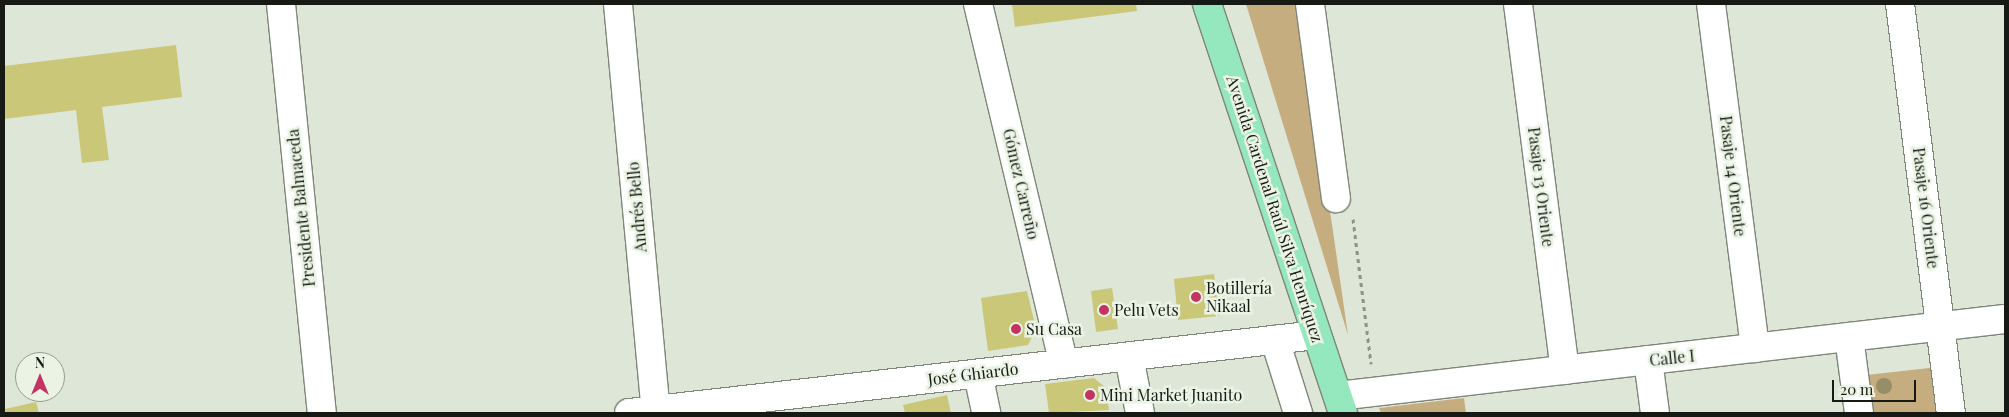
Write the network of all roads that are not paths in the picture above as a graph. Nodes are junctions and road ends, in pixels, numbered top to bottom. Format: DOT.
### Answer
graph roads {
  1 [pos="281,4"];
  2 [pos="618,4"];
  3 [pos="978,4"];
  4 [pos="1207,4"];
  5 [pos="1310,4"];
  6 [pos="1518,4"];
  7 [pos="1711,4"];
  8 [pos="1900,4"];
  9 [pos="1336,198"];
  10 [pos="2005,319"];
  11 [pos="1940,326"];
  12 [pos="1317,335"];
  13 [pos="1849,337"];
  14 [pos="1275,340"];
  15 [pos="1754,348"];
  16 [pos="1129,356"];
  17 [pos="1648,360"];
  18 [pos="1064,364"];
  19 [pos="1565,370"];
  20 [pos="978,374"];
  21 [pos="832,402"];
  22 [pos="1341,405"];
  23 [pos="673,410"];
  24 [pos="322,413"];
  25 [pos="629,413"];
  26 [pos="986,413"];
  27 [pos="1140,413"];
  28 [pos="1298,413"];
  29 [pos="1655,413"];
  30 [pos="1859,413"];
  31 [pos="1951,413"];
  1 -- 24 [label="street, Presidente Balmaceda"];
  2 -- 23 [label="street, Andrés Bello"];
  3 -- 18 [label="street, Gómez Carreño"];
  4 -- 12 [label="main road, Avenida Cardenal Raúl Silva Henríquez"];
  5 -- 9 [label="street"];
  6 -- 19 [label="street, Pasaje 13 Oriente"];
  7 -- 15 [label="street, Pasaje 14 Oriente"];
  8 -- 11 [label="street, Pasaje 16 Oriente"];
  10 -- 11 [label="street, Calle I"];
  11 -- 13 [label="street, Calle I"];
  11 -- 31 [label="street, Pasaje 16 Oriente"];
  12 -- 14 [label="street, José Ghiardo"];
  12 -- 22 [label="main road, Avenida Cardenal Raúl Silva Henríquez"];
  13 -- 15 [label="street, Calle I"];
  13 -- 30 [label="street"];
  14 -- 16 [label="street, José Ghiardo"];
  14 -- 28 [label="street"];
  15 -- 17 [label="street, Calle I"];
  16 -- 18 [label="street, José Ghiardo"];
  16 -- 27 [label="street"];
  17 -- 19 [label="street, Calle I"];
  17 -- 29 [label="street"];
  18 -- 20 [label="street, José Ghiardo"];
  19 -- 22 [label="street, Calle I"];
  20 -- 21 [label="street, José Ghiardo"];
  20 -- 26 [label="street"];
  21 -- 23 [label="street, José Ghiardo"];
  23 -- 25 [label="street, José Ghiardo"];
}
